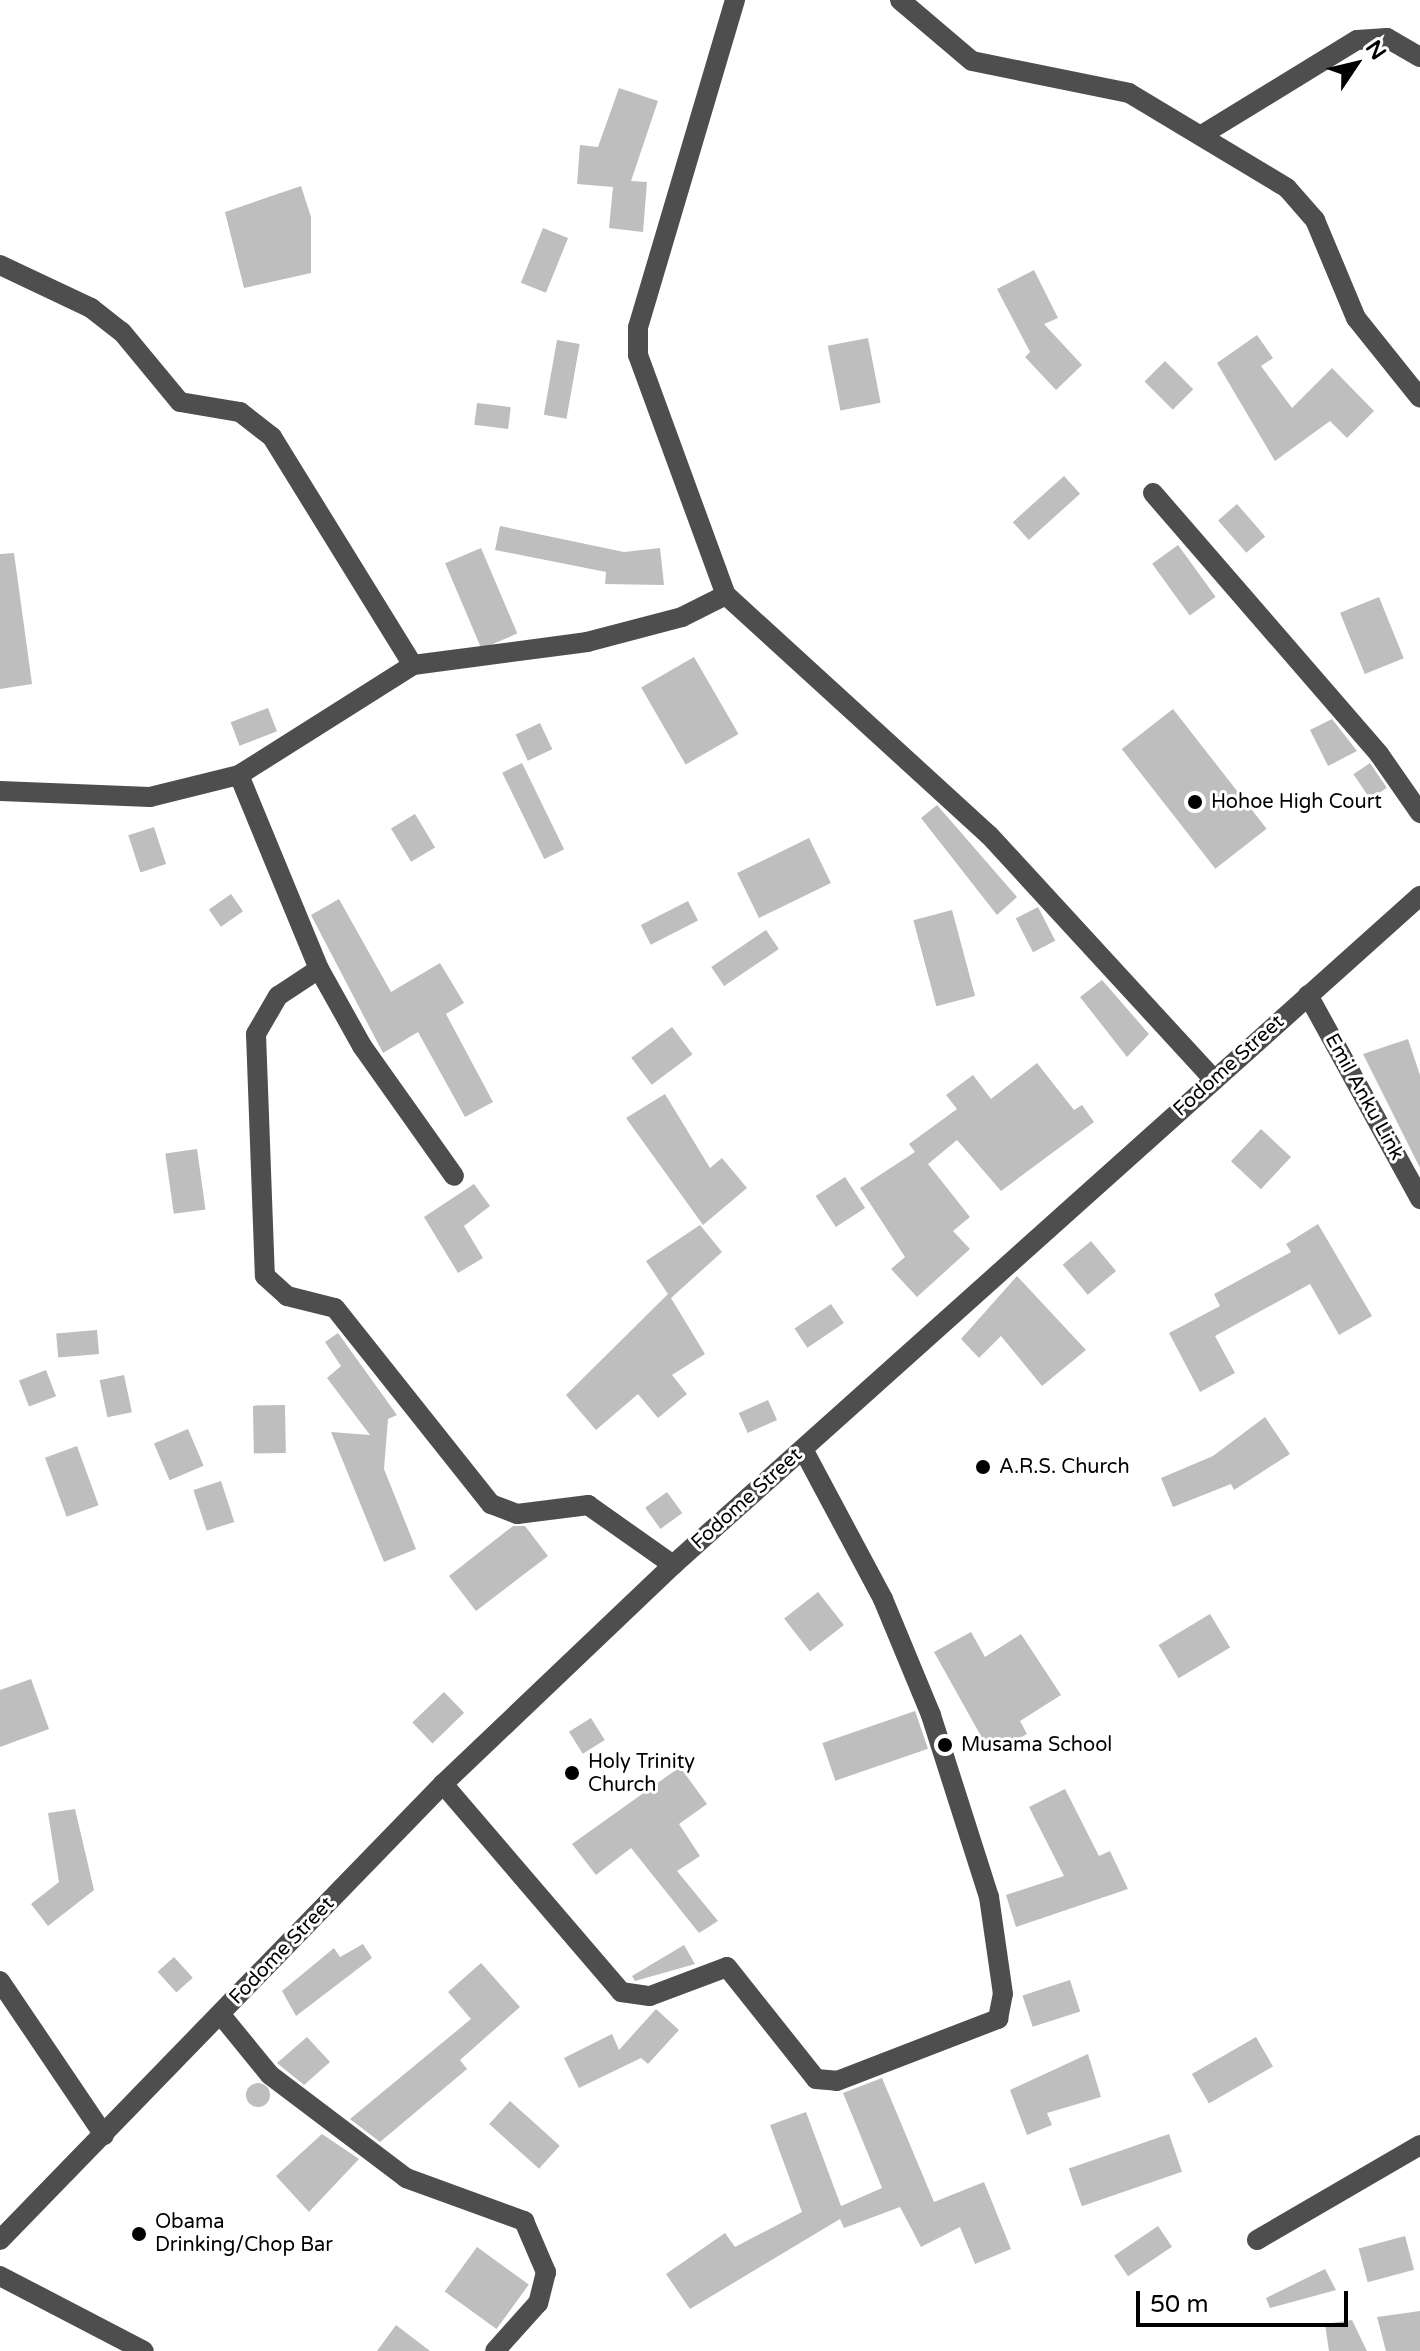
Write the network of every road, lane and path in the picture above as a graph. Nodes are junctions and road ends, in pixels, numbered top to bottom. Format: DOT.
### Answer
graph roads {
  1 [pos="735,0"];
  2 [pos="900,0"];
  3 [pos="1420,57"];
  4 [pos="1205,133"];
  5 [pos="0,265"];
  6 [pos="1420,398"];
  7 [pos="1153,493"];
  8 [pos="726,595"];
  9 [pos="413,665"];
  10 [pos="239,775"];
  11 [pos="0,791"];
  12 [pos="1420,813"];
  13 [pos="1420,896"];
  14 [pos="319,969"];
  15 [pos="1308,995"];
  16 [pos="1214,1080"];
  17 [pos="454,1176"];
  18 [pos="1420,1199"];
  19 [pos="803,1449"];
  20 [pos="673,1565"];
  21 [pos="443,1784"];
  22 [pos="0,1981"];
  23 [pos="221,2015"];
  24 [pos="104,2135"];
  25 [pos="1420,2145"];
  26 [pos="0,2240"];
  27 [pos="1257,2240"];
  28 [pos="0,2276"];
  29 [pos="144,2351"];
  30 [pos="495,2351"];
  1 -- 8 [label="street"];
  2 -- 4 [label="street"];
  3 -- 4 [label="street"];
  4 -- 6 [label="street"];
  5 -- 9 [label="street"];
  7 -- 12 [label="street"];
  8 -- 9 [label="street"];
  8 -- 16 [label="street"];
  9 -- 10 [label="street"];
  10 -- 11 [label="street"];
  10 -- 14 [label="street"];
  13 -- 15 [label="street, Fodome Street"];
  14 -- 17 [label="street"];
  14 -- 20 [label="street"];
  15 -- 16 [label="street, Fodome Street"];
  15 -- 18 [label="street, Emil Anku Link"];
  16 -- 19 [label="street, Fodome Street"];
  19 -- 20 [label="street, Fodome Street"];
  19 -- 21 [label="street"];
  20 -- 21 [label="street, Fodome Street"];
  21 -- 23 [label="street, Fodome Street"];
  22 -- 24 [label="street"];
  23 -- 24 [label="street, Fodome Street"];
  23 -- 30 [label="street"];
  24 -- 26 [label="street, Fodome Street"];
  25 -- 27 [label="street"];
  28 -- 29 [label="street"];
}
